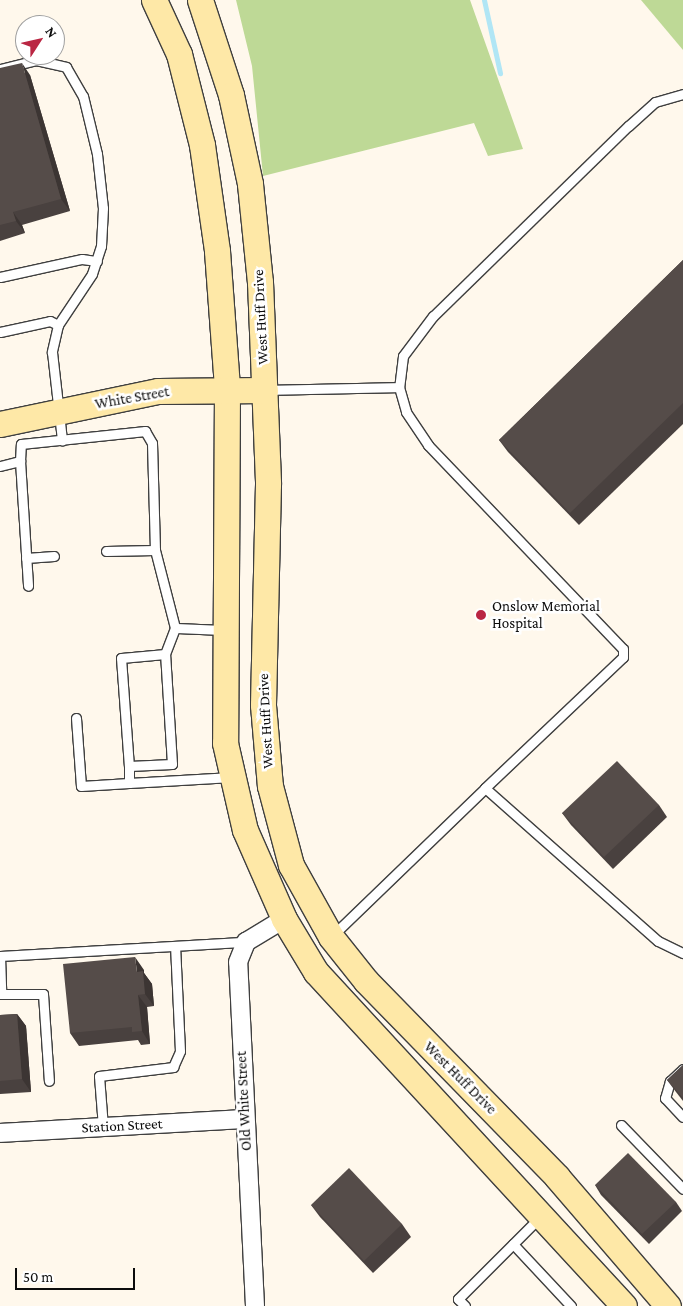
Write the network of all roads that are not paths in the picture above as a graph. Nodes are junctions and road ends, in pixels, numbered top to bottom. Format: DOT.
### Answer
graph roads {
  1 [pos="154,0"];
  2 [pos="200,0"];
  3 [pos="0,69"];
  4 [pos="683,94"];
  5 [pos="97,261"];
  6 [pos="0,277"];
  7 [pos="58,325"];
  8 [pos="0,332"];
  9 [pos="399,387"];
  10 [pos="227,388"];
  11 [pos="265,390"];
  12 [pos="57,412"];
  13 [pos="0,424"];
  14 [pos="62,440"];
  15 [pos="20,461"];
  16 [pos="0,466"];
  17 [pos="155,550"];
  18 [pos="106,551"];
  19 [pos="54,556"];
  20 [pos="26,558"];
  21 [pos="28,586"];
  22 [pos="174,628"];
  23 [pos="224,630"];
  24 [pos="165,654"];
  25 [pos="76,718"];
  26 [pos="128,766"];
  27 [pos="233,777"];
  28 [pos="129,783"];
  29 [pos="485,788"];
  30 [pos="284,919"];
  31 [pos="331,937"];
  32 [pos="246,942"];
  33 [pos="175,946"];
  34 [pos="683,953"];
  35 [pos="0,956"];
  36 [pos="0,994"];
  37 [pos="683,1069"];
  38 [pos="49,1081"];
  39 [pos="683,1117"];
  40 [pos="244,1119"];
  41 [pos="620,1125"];
  42 [pos="103,1127"];
  43 [pos="0,1133"];
  44 [pos="683,1189"];
  45 [pos="542,1216"];
  46 [pos="513,1244"];
  47 [pos="254,1306"];
  48 [pos="465,1306"];
  49 [pos="571,1306"];
  50 [pos="624,1306"];
  51 [pos="668,1306"];
  1 -- 10 [label="street"];
  2 -- 11 [label="street, West Huff Drive"];
  3 -- 5 [label="lane"];
  4 -- 9 [label="lane"];
  5 -- 6 [label="lane"];
  5 -- 7 [label="lane"];
  7 -- 8 [label="lane"];
  7 -- 12 [label="lane"];
  9 -- 11 [label="lane"];
  9 -- 29 [label="lane"];
  10 -- 11 [label="street, White Street"];
  10 -- 12 [label="street, White Street"];
  10 -- 23 [label="street"];
  11 -- 31 [label="street, West Huff Drive"];
  12 -- 13 [label="street, White Street"];
  12 -- 14 [label="lane"];
  14 -- 15 [label="lane"];
  14 -- 17 [label="lane"];
  15 -- 16 [label="lane"];
  15 -- 20 [label="lane"];
  17 -- 18 [label="lane"];
  17 -- 22 [label="lane"];
  19 -- 20 [label="lane"];
  20 -- 21 [label="lane"];
  22 -- 23 [label="lane"];
  22 -- 24 [label="lane"];
  23 -- 27 [label="street"];
  24 -- 26 [label="lane"];
  24 -- 26 [label="lane"];
  25 -- 28 [label="lane"];
  26 -- 28 [label="lane"];
  27 -- 28 [label="lane"];
  27 -- 30 [label="street"];
  29 -- 31 [label="lane"];
  29 -- 34 [label="lane"];
  30 -- 32 [label="street"];
  30 -- 45 [label="street"];
  31 -- 51 [label="street, West Huff Drive"];
  32 -- 33 [label="lane"];
  32 -- 40 [label="street, Old White Street"];
  33 -- 35 [label="lane"];
  33 -- 42 [label="lane"];
  35 -- 36 [label="lane"];
  36 -- 38 [label="lane"];
  37 -- 39 [label="lane"];
  40 -- 42 [label="street, Station Street"];
  40 -- 47 [label="street, Old White Street"];
  41 -- 44 [label="lane"];
  42 -- 43 [label="street, Station Street"];
  45 -- 46 [label="lane"];
  45 -- 50 [label="street"];
  46 -- 48 [label="lane"];
  46 -- 49 [label="lane"];
}
